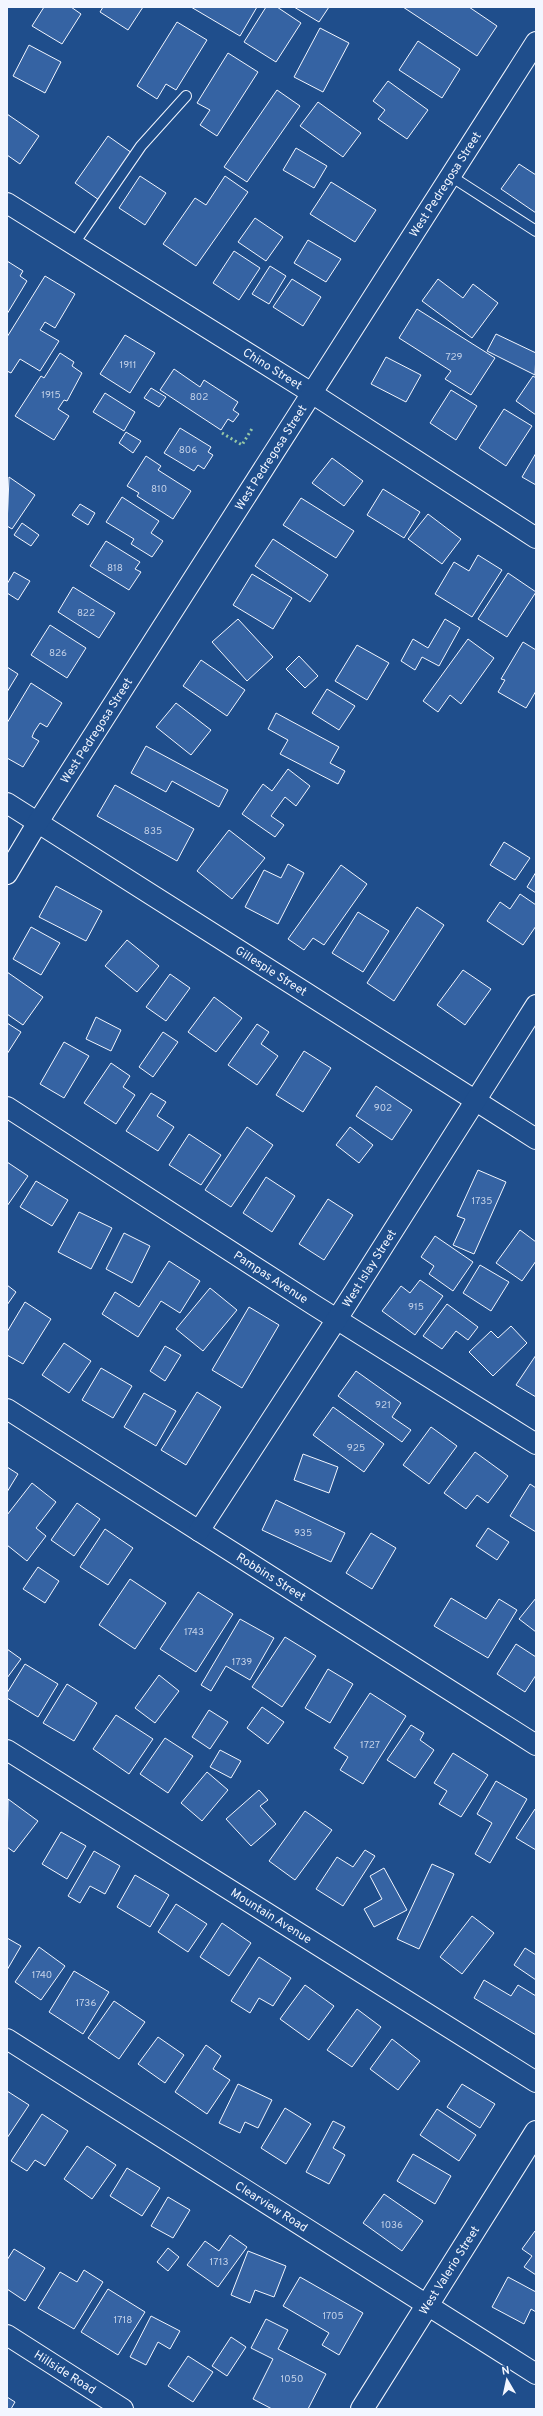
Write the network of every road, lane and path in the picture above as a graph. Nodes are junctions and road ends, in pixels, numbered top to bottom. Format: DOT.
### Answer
graph roads {
  1 [pos="536,42"];
  2 [pos="186,96"];
  3 [pos="449,176"];
  4 [pos="7,203"];
  5 [pos="536,231"];
  6 [pos="73,245"];
  7 [pos="310,392"];
  8 [pos="536,538"];
  9 [pos="7,803"];
  10 [pos="38,822"];
  11 [pos="7,874"];
  12 [pos="536,1004"];
  13 [pos="475,1100"];
  14 [pos="7,1107"];
  15 [pos="536,1139"];
  16 [pos="336,1319"];
  17 [pos="7,1409"];
  18 [pos="536,1444"];
  19 [pos="199,1531"];
  20 [pos="536,1745"];
  21 [pos="7,1750"];
  22 [pos="7,2039"];
  23 [pos="536,2082"];
  24 [pos="536,2132"];
  25 [pos="428,2305"];
  26 [pos="7,2334"];
  27 [pos="536,2374"];
  28 [pos="124,2409"];
  29 [pos="362,2409"];
  1 -- 3 [label="street, West Pedregosa Street"];
  2 -- 6 [label="lane"];
  3 -- 5 [label="lane"];
  3 -- 7 [label="street, West Pedregosa Street"];
  4 -- 6 [label="street, Chino Street"];
  6 -- 7 [label="street, Chino Street"];
  7 -- 8 [label="street, Chino Street"];
  7 -- 10 [label="street, West Pedregosa Street"];
  9 -- 10 [label="street, Gillespie Street"];
  10 -- 11 [label="street, West Pedregosa Street"];
  10 -- 13 [label="street, Gillespie Street"];
  12 -- 13 [label="street, West Islay Street"];
  13 -- 15 [label="street, Gillespie Street"];
  13 -- 16 [label="street, West Islay Street"];
  14 -- 16 [label="street, Pampas Avenue"];
  16 -- 18 [label="street, Pampas Avenue"];
  16 -- 19 [label="street, West Islay Street"];
  17 -- 19 [label="street, Robbins Street"];
  19 -- 20 [label="street, Robbins Street"];
  21 -- 23 [label="street, Mountain Avenue"];
  22 -- 25 [label="street, Clearview Road"];
  24 -- 25 [label="street, West Valerio Street"];
  25 -- 27 [label="street, Clearview Road"];
  25 -- 29 [label="street, West Valerio Street"];
  26 -- 28 [label="street, Hillside Road"];
}
